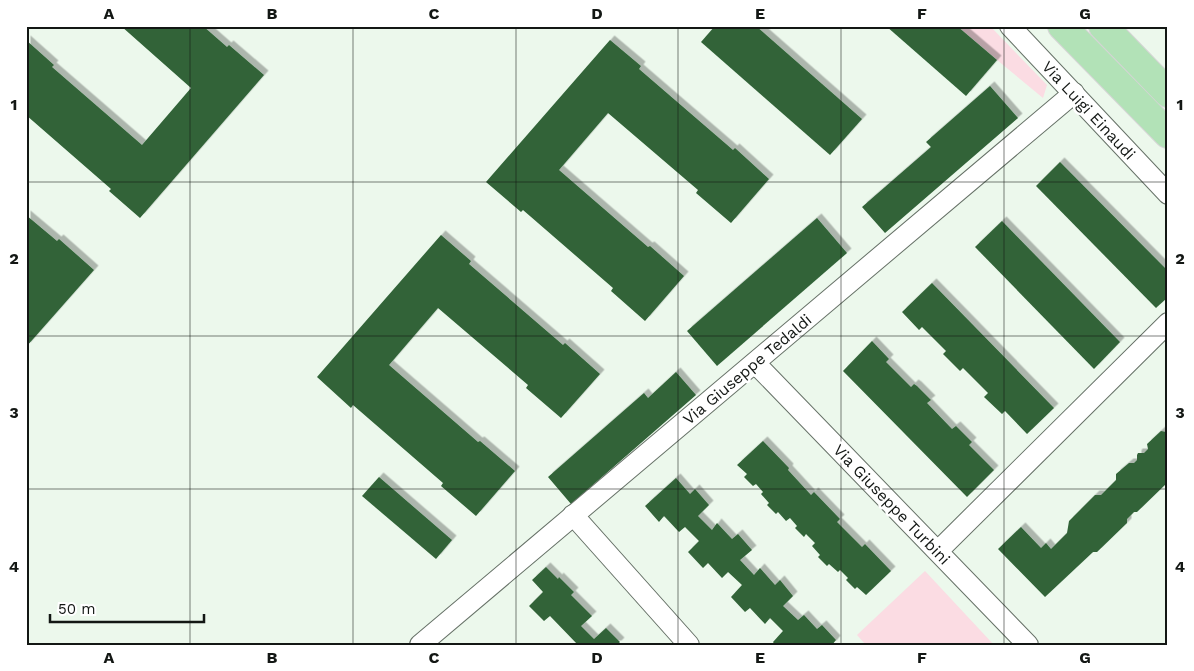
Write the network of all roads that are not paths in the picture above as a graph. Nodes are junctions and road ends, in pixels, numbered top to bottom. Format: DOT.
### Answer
graph roads {
  1 [pos="1010,26"];
  2 [pos="1062,26"];
  3 [pos="1103,26"];
  4 [pos="1074,93"];
  5 [pos="1168,93"];
  6 [pos="1168,134"];
  7 [pos="1168,194"];
  8 [pos="1168,323"];
  9 [pos="755,363"];
  10 [pos="573,516"];
  11 [pos="938,551"];
  12 [pos="420,645"];
  13 [pos="689,645"];
  14 [pos="1028,645"];
  1 -- 4 [label="street, Via Luigi Einaudi"];
  2 -- 6 [label="main road"];
  3 -- 5 [label="main road"];
  4 -- 7 [label="street, Via Luigi Einaudi"];
  4 -- 9 [label="street, Via Giuseppe Tedaldi"];
  8 -- 11 [label="street"];
  9 -- 10 [label="street, Via Giuseppe Tedaldi"];
  9 -- 11 [label="street, Via Giuseppe Turbini"];
  10 -- 12 [label="street, Via Giuseppe Tedaldi"];
  10 -- 13 [label="street"];
  11 -- 14 [label="street, Via Giuseppe Turbini"];
}
